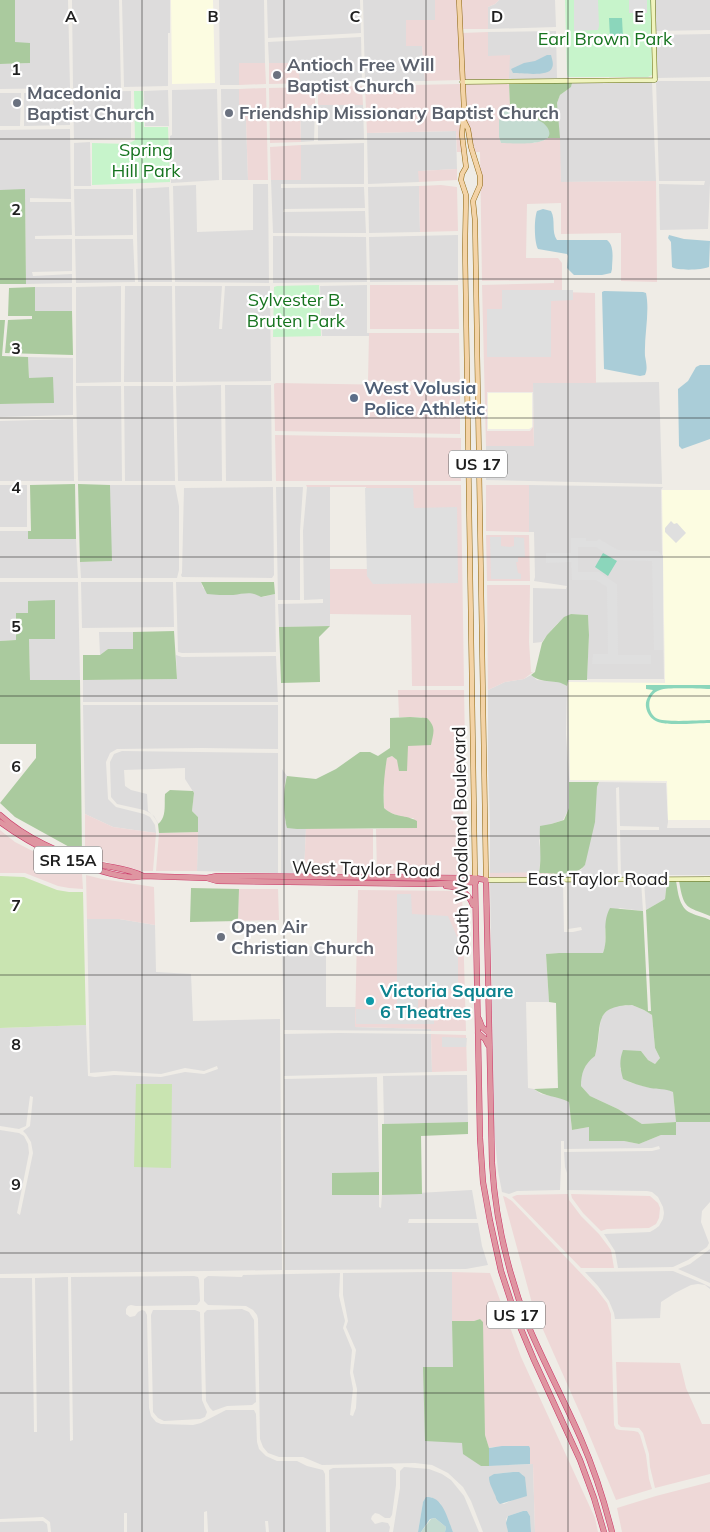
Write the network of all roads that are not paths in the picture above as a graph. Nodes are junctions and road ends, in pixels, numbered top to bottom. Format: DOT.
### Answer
graph roads {
  1 [pos="460,0"];
  2 [pos="653,0"];
  3 [pos="462,82"];
  4 [pos="464,120"];
  5 [pos="466,167"];
  6 [pos="478,171"];
  7 [pos="464,188"];
  8 [pos="477,190"];
  9 [pos="470,526"];
  10 [pos="479,534"];
  11 [pos="471,542"];
  12 [pos="480,551"];
  13 [pos="0,816"];
  14 [pos="0,822"];
  15 [pos="35,845"];
  16 [pos="80,859"];
  17 [pos="143,876"];
  18 [pos="207,878"];
  19 [pos="710,879"];
  20 [pos="486,880"];
  21 [pos="374,881"];
  22 [pos="474,881"];
  23 [pos="428,884"];
  24 [pos="475,912"];
  25 [pos="477,1016"];
  26 [pos="478,1033"];
  27 [pos="489,1033"];
  28 [pos="489,1047"];
  29 [pos="484,1182"];
  30 [pos="494,1194"];
  31 [pos="497,1254"];
  32 [pos="510,1269"];
  33 [pos="501,1271"];
  34 [pos="514,1283"];
  35 [pos="594,1498"];
  36 [pos="606,1509"];
  37 [pos="599,1517"];
  38 [pos="604,1532"];
  39 [pos="611,1532"];
  1 -- 3 [label="main road, South Woodland Boulevard / US 17"];
  2 -- 3 [label="main road"];
  3 -- 4 [label="main road, South Woodland Boulevard / US 17"];
  4 -- 5 [label="main road, South Woodland Boulevard / US 17"];
  4 -- 6 [label="main road, South Woodland Boulevard / US 17"];
  5 -- 6 [label="main road"];
  5 -- 7 [label="main road, South Woodland Boulevard / US 17"];
  6 -- 8 [label="main road, South Woodland Boulevard / US 17"];
  7 -- 8 [label="main road"];
  7 -- 9 [label="main road, South Woodland Boulevard / US 17"];
  8 -- 10 [label="main road, South Woodland Boulevard / US 17"];
  9 -- 10 [label="main road"];
  9 -- 11 [label="main road, South Woodland Boulevard / US 17"];
  10 -- 11 [label="main road"];
  10 -- 12 [label="main road, South Woodland Boulevard / US 17"];
  11 -- 12 [label="main road"];
  11 -- 22 [label="main road, South Woodland Boulevard / US 17"];
  12 -- 20 [label="main road, South Woodland Boulevard / US 17"];
  13 -- 16 [label="highway, SR 15A"];
  14 -- 15 [label="highway, SR 15A"];
  15 -- 16 [label="highway"];
  15 -- 17 [label="highway, SR 15A"];
  16 -- 17 [label="highway, SR 15A"];
  17 -- 18 [label="highway, West Taylor Road / SR 15A"];
  18 -- 21 [label="highway, West Taylor Road / SR 15A"];
  18 -- 21 [label="highway, West Taylor Road / SR 15A"];
  19 -- 20 [label="main road, East Taylor Road"];
  20 -- 22 [label="highway, West Taylor Road / SR 15A"];
  20 -- 27 [label="highway, South Woodland Boulevard / US 17"];
  21 -- 22 [label="highway, West Taylor Road / SR 15A"];
  21 -- 23 [label="highway, West Taylor Road / SR 15A"];
  22 -- 23 [label="highway, West Taylor Road / SR 15A"];
  22 -- 24 [label="highway, South Woodland Boulevard / US 17"];
  23 -- 24 [label="highway"];
  24 -- 25 [label="highway, South Woodland Boulevard / US 17"];
  25 -- 26 [label="highway, South Woodland Boulevard / US 17"];
  25 -- 27 [label="highway"];
  26 -- 28 [label="highway"];
  26 -- 29 [label="highway, South Woodland Boulevard / US 17"];
  27 -- 28 [label="highway, South Woodland Boulevard / US 17"];
  28 -- 30 [label="highway, South Woodland Boulevard / US 17"];
  29 -- 30 [label="highway"];
  29 -- 31 [label="highway, South Woodland Boulevard / US 17"];
  30 -- 32 [label="highway, South Woodland Boulevard / US 17"];
  31 -- 32 [label="highway"];
  31 -- 33 [label="highway, South Woodland Boulevard / US 17"];
  32 -- 34 [label="highway, South Woodland Boulevard / US 17"];
  33 -- 34 [label="highway"];
  33 -- 35 [label="highway, South Woodland Boulevard / US 17"];
  34 -- 36 [label="highway, South Woodland Boulevard / US 17"];
  35 -- 36 [label="highway"];
  35 -- 37 [label="highway, South Woodland Boulevard / US 17"];
  36 -- 39 [label="highway, South Woodland Boulevard / US 17"];
  37 -- 38 [label="highway, South Woodland Boulevard / US 17"];
  37 -- 39 [label="highway"];
}
